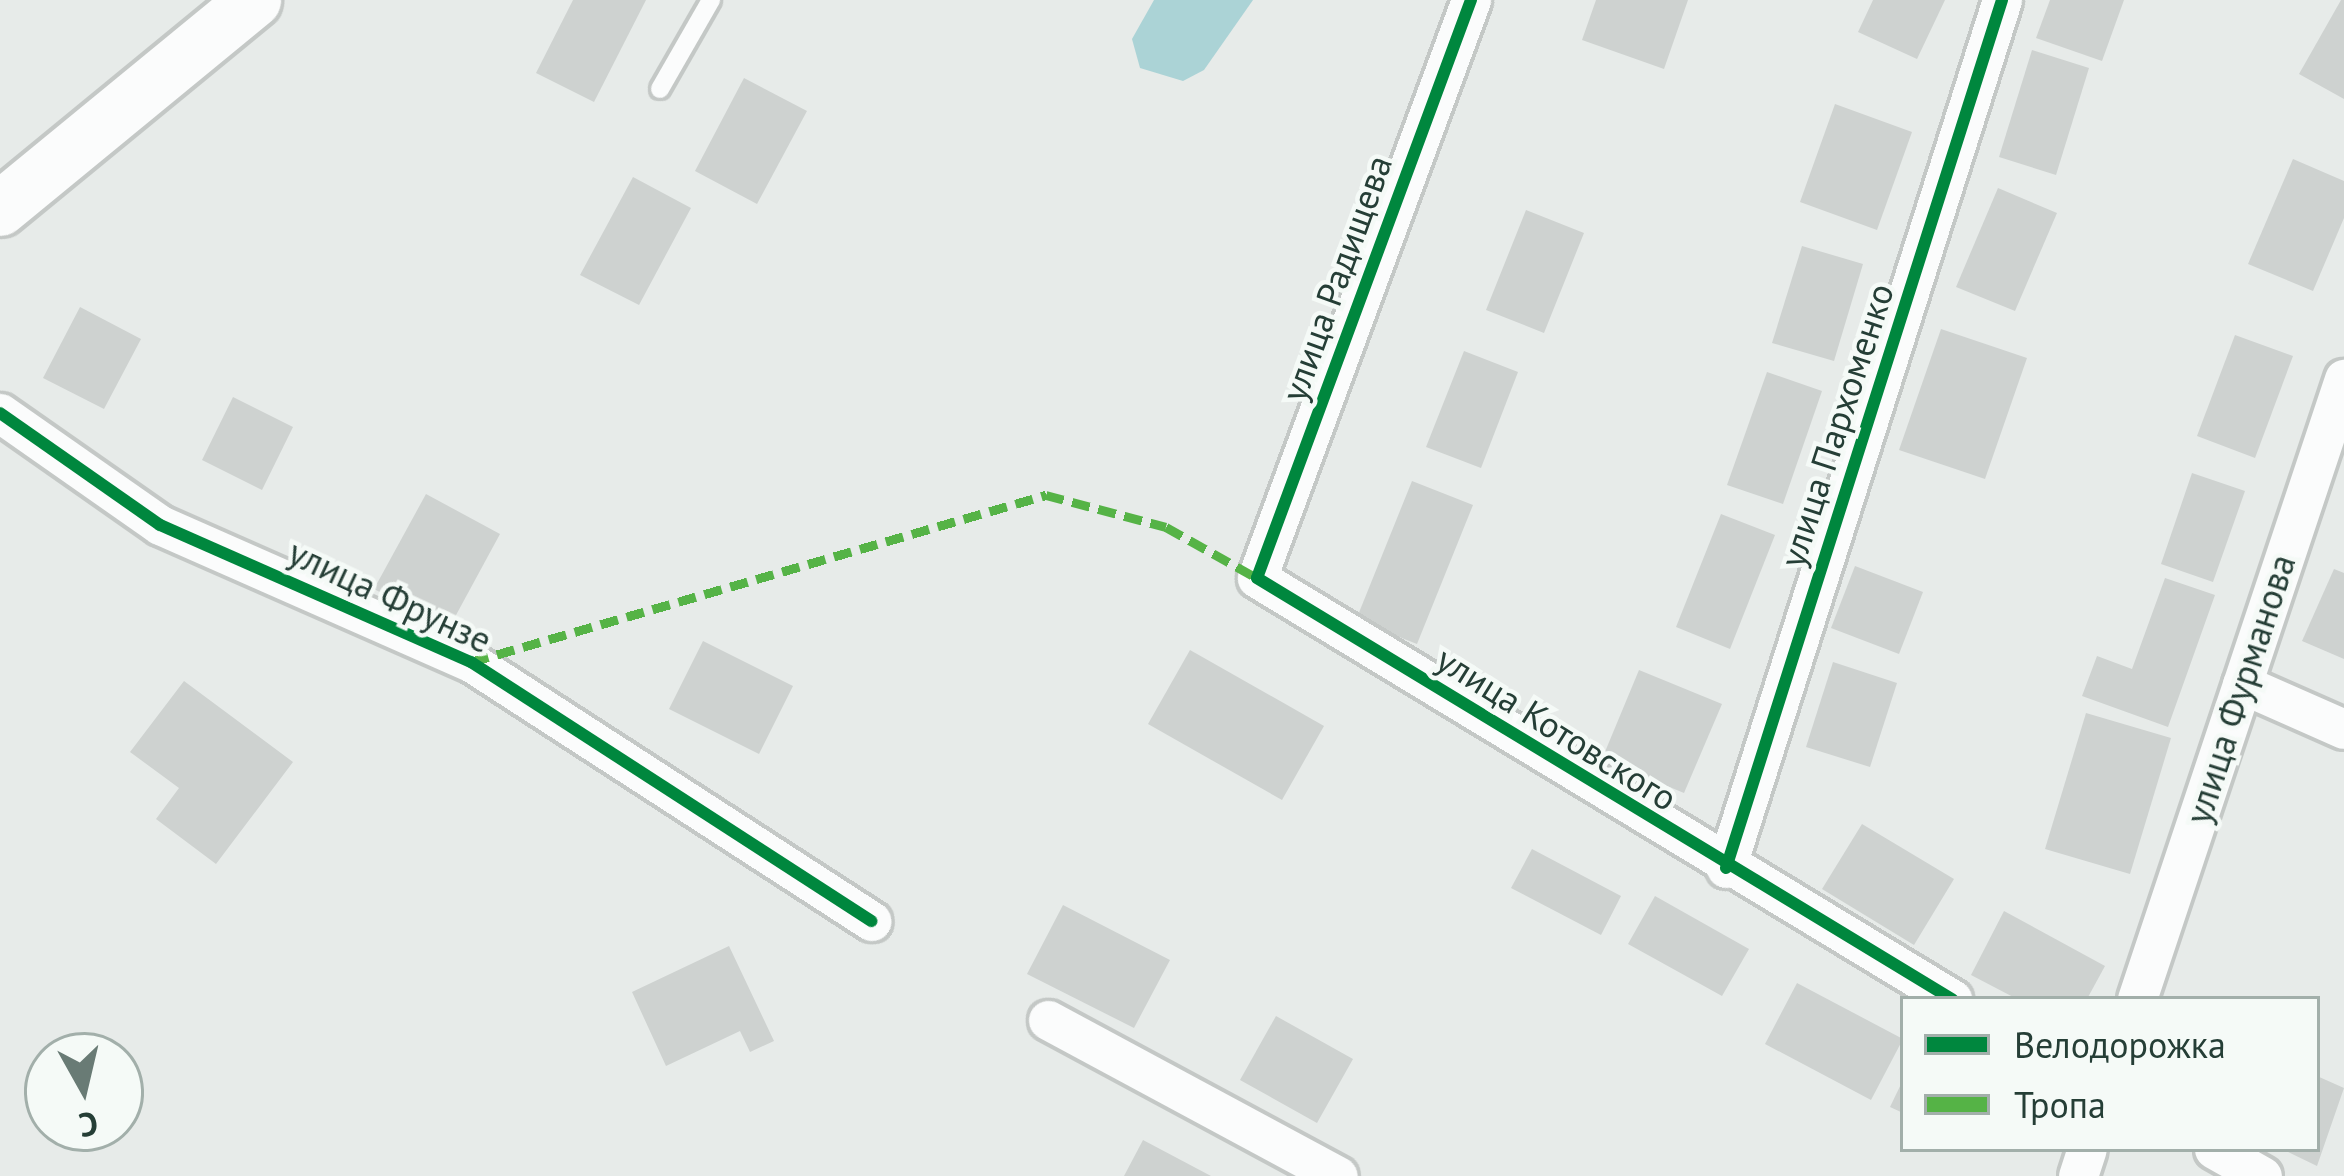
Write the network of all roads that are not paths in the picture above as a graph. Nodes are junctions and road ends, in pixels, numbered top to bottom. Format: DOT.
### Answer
graph roads {
  1 [pos="254,0"];
  2 [pos="711,0"];
  3 [pos="1471,0"];
  4 [pos="2002,0"];
  5 [pos="660,89"];
  6 [pos="0,209"];
  7 [pos="2344,380"];
  8 [pos="0,413"];
  9 [pos="1257,578"];
  10 [pos="2242,684"];
  11 [pos="2344,729"];
  12 [pos="1726,868"];
  13 [pos="872,921"];
  14 [pos="1947,996"];
  15 [pos="2138,996"];
  16 [pos="1048,1019"];
  17 [pos="2219,1152"];
  18 [pos="1338,1176"];
  19 [pos="2262,1176"];
  1 -- 6 [label="street"];
  2 -- 5 [label="lane"];
  3 -- 9 [label="street, улица Радищева"];
  4 -- 12 [label="street, улица Пархоменко"];
  7 -- 10 [label="street, улица Фурманова"];
  8 -- 13 [label="street, улица Фрунзе"];
  9 -- 12 [label="street, улица Котовского"];
  10 -- 11 [label="street"];
  10 -- 15 [label="street, улица Фурманова"];
  12 -- 14 [label="street, улица Котовского"];
  16 -- 18 [label="street"];
  17 -- 19 [label="street"];
}
